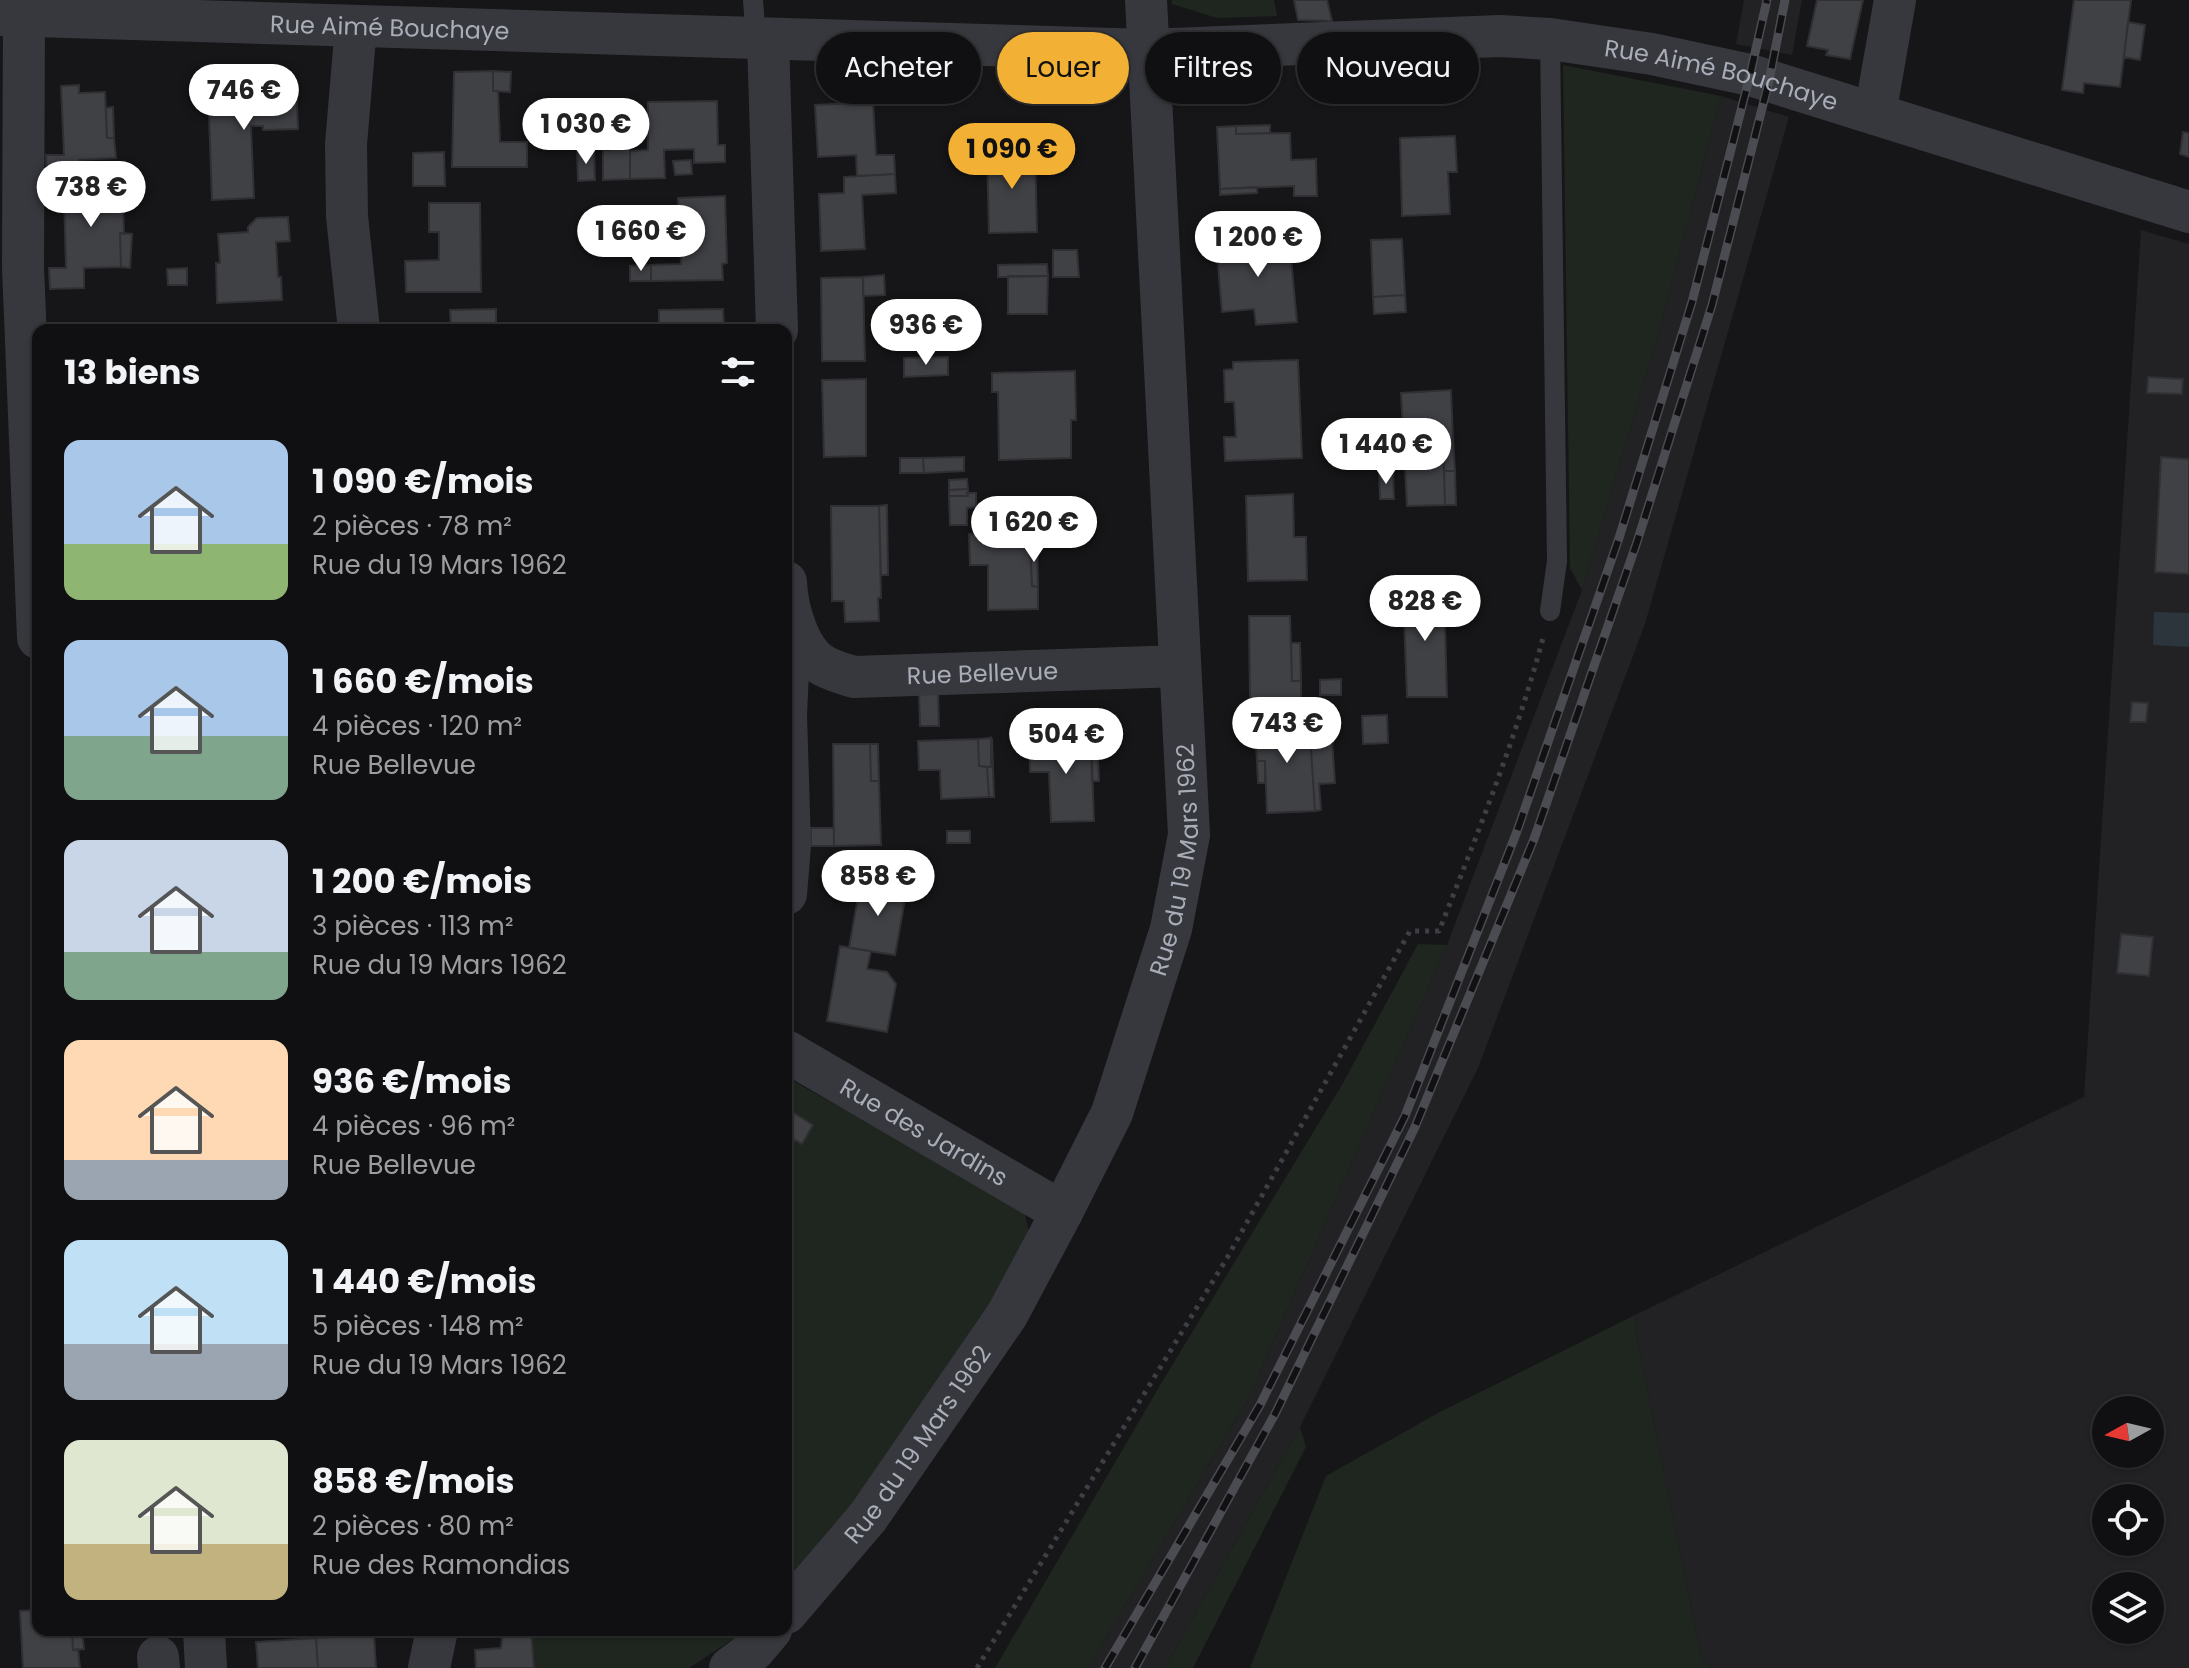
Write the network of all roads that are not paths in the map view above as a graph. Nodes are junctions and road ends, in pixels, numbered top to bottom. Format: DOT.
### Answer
graph roads {
  1 [pos="1146,0"];
  2 [pos="1895,0"];
  3 [pos="12,15"];
  4 [pos="356,26"];
  5 [pos="759,26"];
  6 [pos="1147,32"];
  7 [pos="1550,39"];
  8 [pos="1281,45"];
  9 [pos="1145,50"];
  10 [pos="1150,104"];
  11 [pos="1875,114"];
  12 [pos="2189,212"];
  13 [pos="358,324"];
  14 [pos="777,324"];
  15 [pos="32,490"];
  16 [pos="1550,611"];
  17 [pos="792,614"];
  18 [pos="800,640"];
  19 [pos="792,661"];
  20 [pos="1180,666"];
  21 [pos="792,1054"];
  22 [pos="1062,1212"];
  23 [pos="792,1606"];
  24 [pos="204,1636"];
  25 [pos="436,1636"];
  26 [pos="455,1636"];
  27 [pos="766,1636"];
  28 [pos="206,1668"];
  29 [pos="429,1668"];
  30 [pos="452,1668"];
  31 [pos="730,1668"];
  1 -- 6 [label="street, Rue du 19 Mars 1962"];
  2 -- 11 [label="street"];
  3 -- 4 [label="street, Rue Aimé Bouchaye"];
  3 -- 15 [label="street, Rue Aimé Bouchaye"];
  4 -- 5 [label="street, Rue Aimé Bouchaye"];
  4 -- 13 [label="street"];
  5 -- 9 [label="street, Rue Aimé Bouchaye"];
  5 -- 14 [label="street"];
  7 -- 8 [label="street, Rue Aimé Bouchaye"];
  7 -- 11 [label="street, Rue Aimé Bouchaye"];
  7 -- 16 [label="lane"];
  10 -- 20 [label="street, Rue du 19 Mars 1962"];
  11 -- 12 [label="street, Rue Aimé Bouchaye"];
  17 -- 18 [label="street, Rue Bellevue"];
  18 -- 19 [label="street"];
  18 -- 20 [label="street, Rue Bellevue"];
  20 -- 22 [label="street, Rue du 19 Mars 1962"];
  21 -- 22 [label="street, Rue des Jardins"];
  22 -- 23 [label="street, Rue du 19 Mars 1962"];
  24 -- 28 [label="street"];
  25 -- 29 [label="street"];
  26 -- 30 [label="street"];
  27 -- 31 [label="street"];
}
